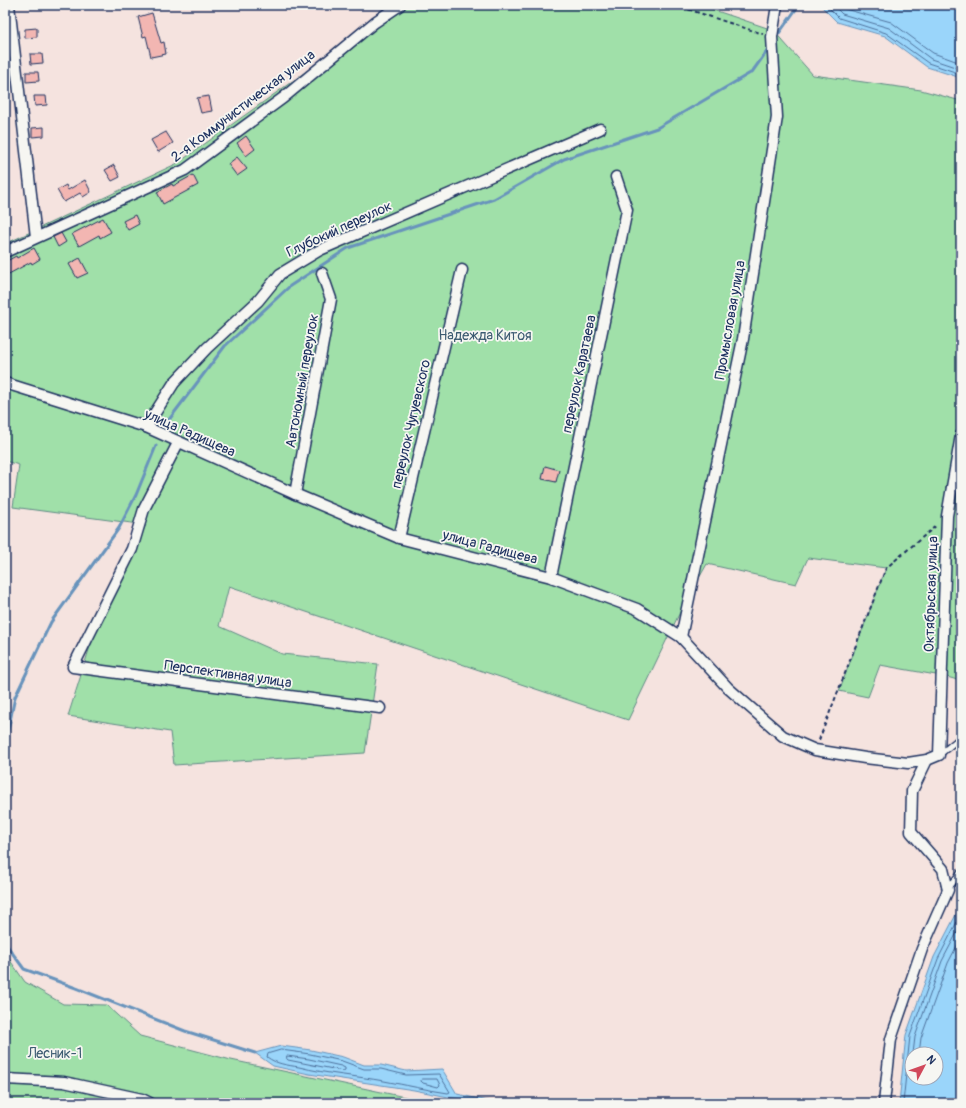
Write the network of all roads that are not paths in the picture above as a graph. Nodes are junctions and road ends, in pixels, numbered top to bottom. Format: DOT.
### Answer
graph roads {
  1 [pos="10,5"];
  2 [pos="400,5"];
  3 [pos="777,5"];
  4 [pos="600,130"];
  5 [pos="616,177"];
  6 [pos="36,238"];
  7 [pos="5,252"];
  8 [pos="462,270"];
  9 [pos="322,273"];
  10 [pos="5,382"];
  11 [pos="146,427"];
  12 [pos="961,435"];
  13 [pos="178,442"];
  14 [pos="295,494"];
  15 [pos="399,538"];
  16 [pos="551,577"];
  17 [pos="681,637"];
  18 [pos="380,708"];
  19 [pos="961,737"];
  20 [pos="940,755"];
  21 [pos="927,760"];
  22 [pos="961,872"];
  23 [pos="948,890"];
  24 [pos="5,1079"];
  25 [pos="150,1103"];
  26 [pos="884,1103"];
  1 -- 6 [label="street"];
  2 -- 6 [label="street, 2-я Коммунистическая улица"];
  3 -- 17 [label="street, Промысловая улица"];
  4 -- 11 [label="street, Глубокий переулок"];
  5 -- 16 [label="street, переулок Каратаева"];
  6 -- 7 [label="street, 2-я Коммунистическая улица"];
  8 -- 15 [label="street, переулок Чугуевского"];
  9 -- 14 [label="street, Автономный переулок"];
  10 -- 11 [label="street, улица Радищева"];
  11 -- 13 [label="street, улица Радищева"];
  12 -- 20 [label="street, Октябрьская улица"];
  13 -- 14 [label="street, улица Радищева"];
  13 -- 18 [label="street, Перспективная улица"];
  14 -- 15 [label="street, улица Радищева"];
  15 -- 16 [label="street, улица Радищева"];
  16 -- 17 [label="street, улица Радищева"];
  17 -- 21 [label="street, улица Радищева"];
  19 -- 20 [label="lane"];
  20 -- 21 [label="street, улица Радищева"];
  21 -- 23 [label="street"];
  22 -- 23 [label="lane"];
  23 -- 26 [label="street"];
  24 -- 25 [label="street"];
}
